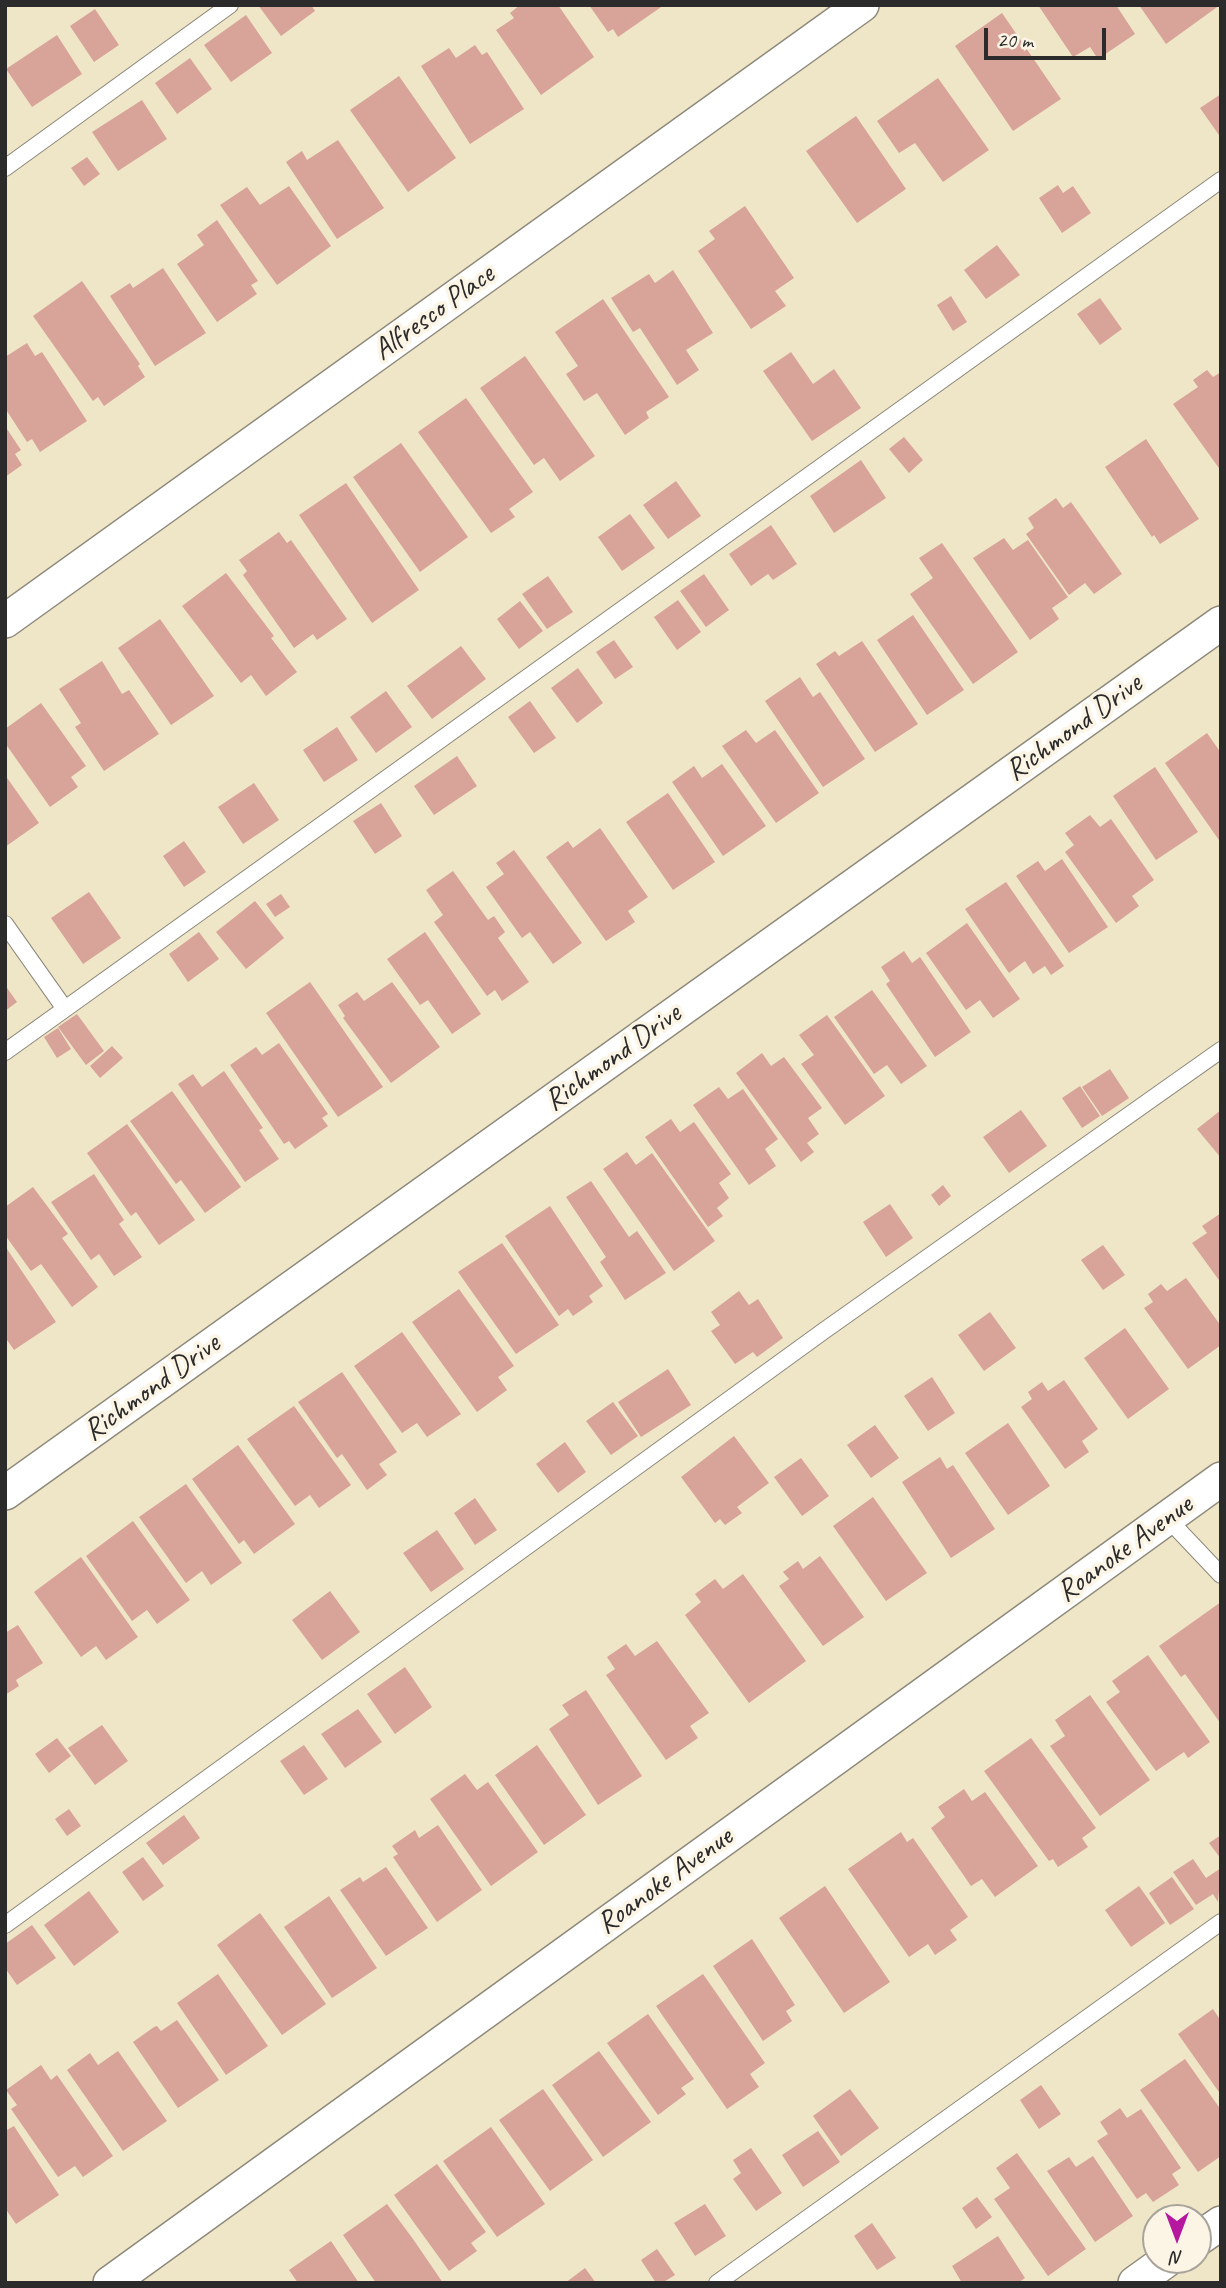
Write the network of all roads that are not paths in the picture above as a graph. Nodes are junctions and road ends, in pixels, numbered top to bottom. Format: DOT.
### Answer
graph roads {
  1 [pos="230,5"];
  2 [pos="862,5"];
  3 [pos="5,168"];
  4 [pos="1221,180"];
  5 [pos="5,621"];
  6 [pos="1221,623"];
  7 [pos="5,924"];
  8 [pos="65,1009"];
  9 [pos="1221,1051"];
  10 [pos="5,1052"];
  11 [pos="1221,1479"];
  12 [pos="5,1493"];
  13 [pos="1167,1518"];
  14 [pos="1221,1575"];
  15 [pos="1221,1922"];
  16 [pos="5,1925"];
  17 [pos="110,2283"];
  18 [pos="717,2283"];
  1 -- 3 [label="lane"];
  2 -- 5 [label="street, Alfresco Place"];
  4 -- 8 [label="lane"];
  6 -- 12 [label="street, Richmond Drive"];
  7 -- 8 [label="lane"];
  8 -- 10 [label="lane"];
  9 -- 16 [label="lane"];
  11 -- 13 [label="street, Roanoke Avenue"];
  13 -- 14 [label="lane"];
  13 -- 17 [label="street, Roanoke Avenue"];
  15 -- 18 [label="lane"];
}
